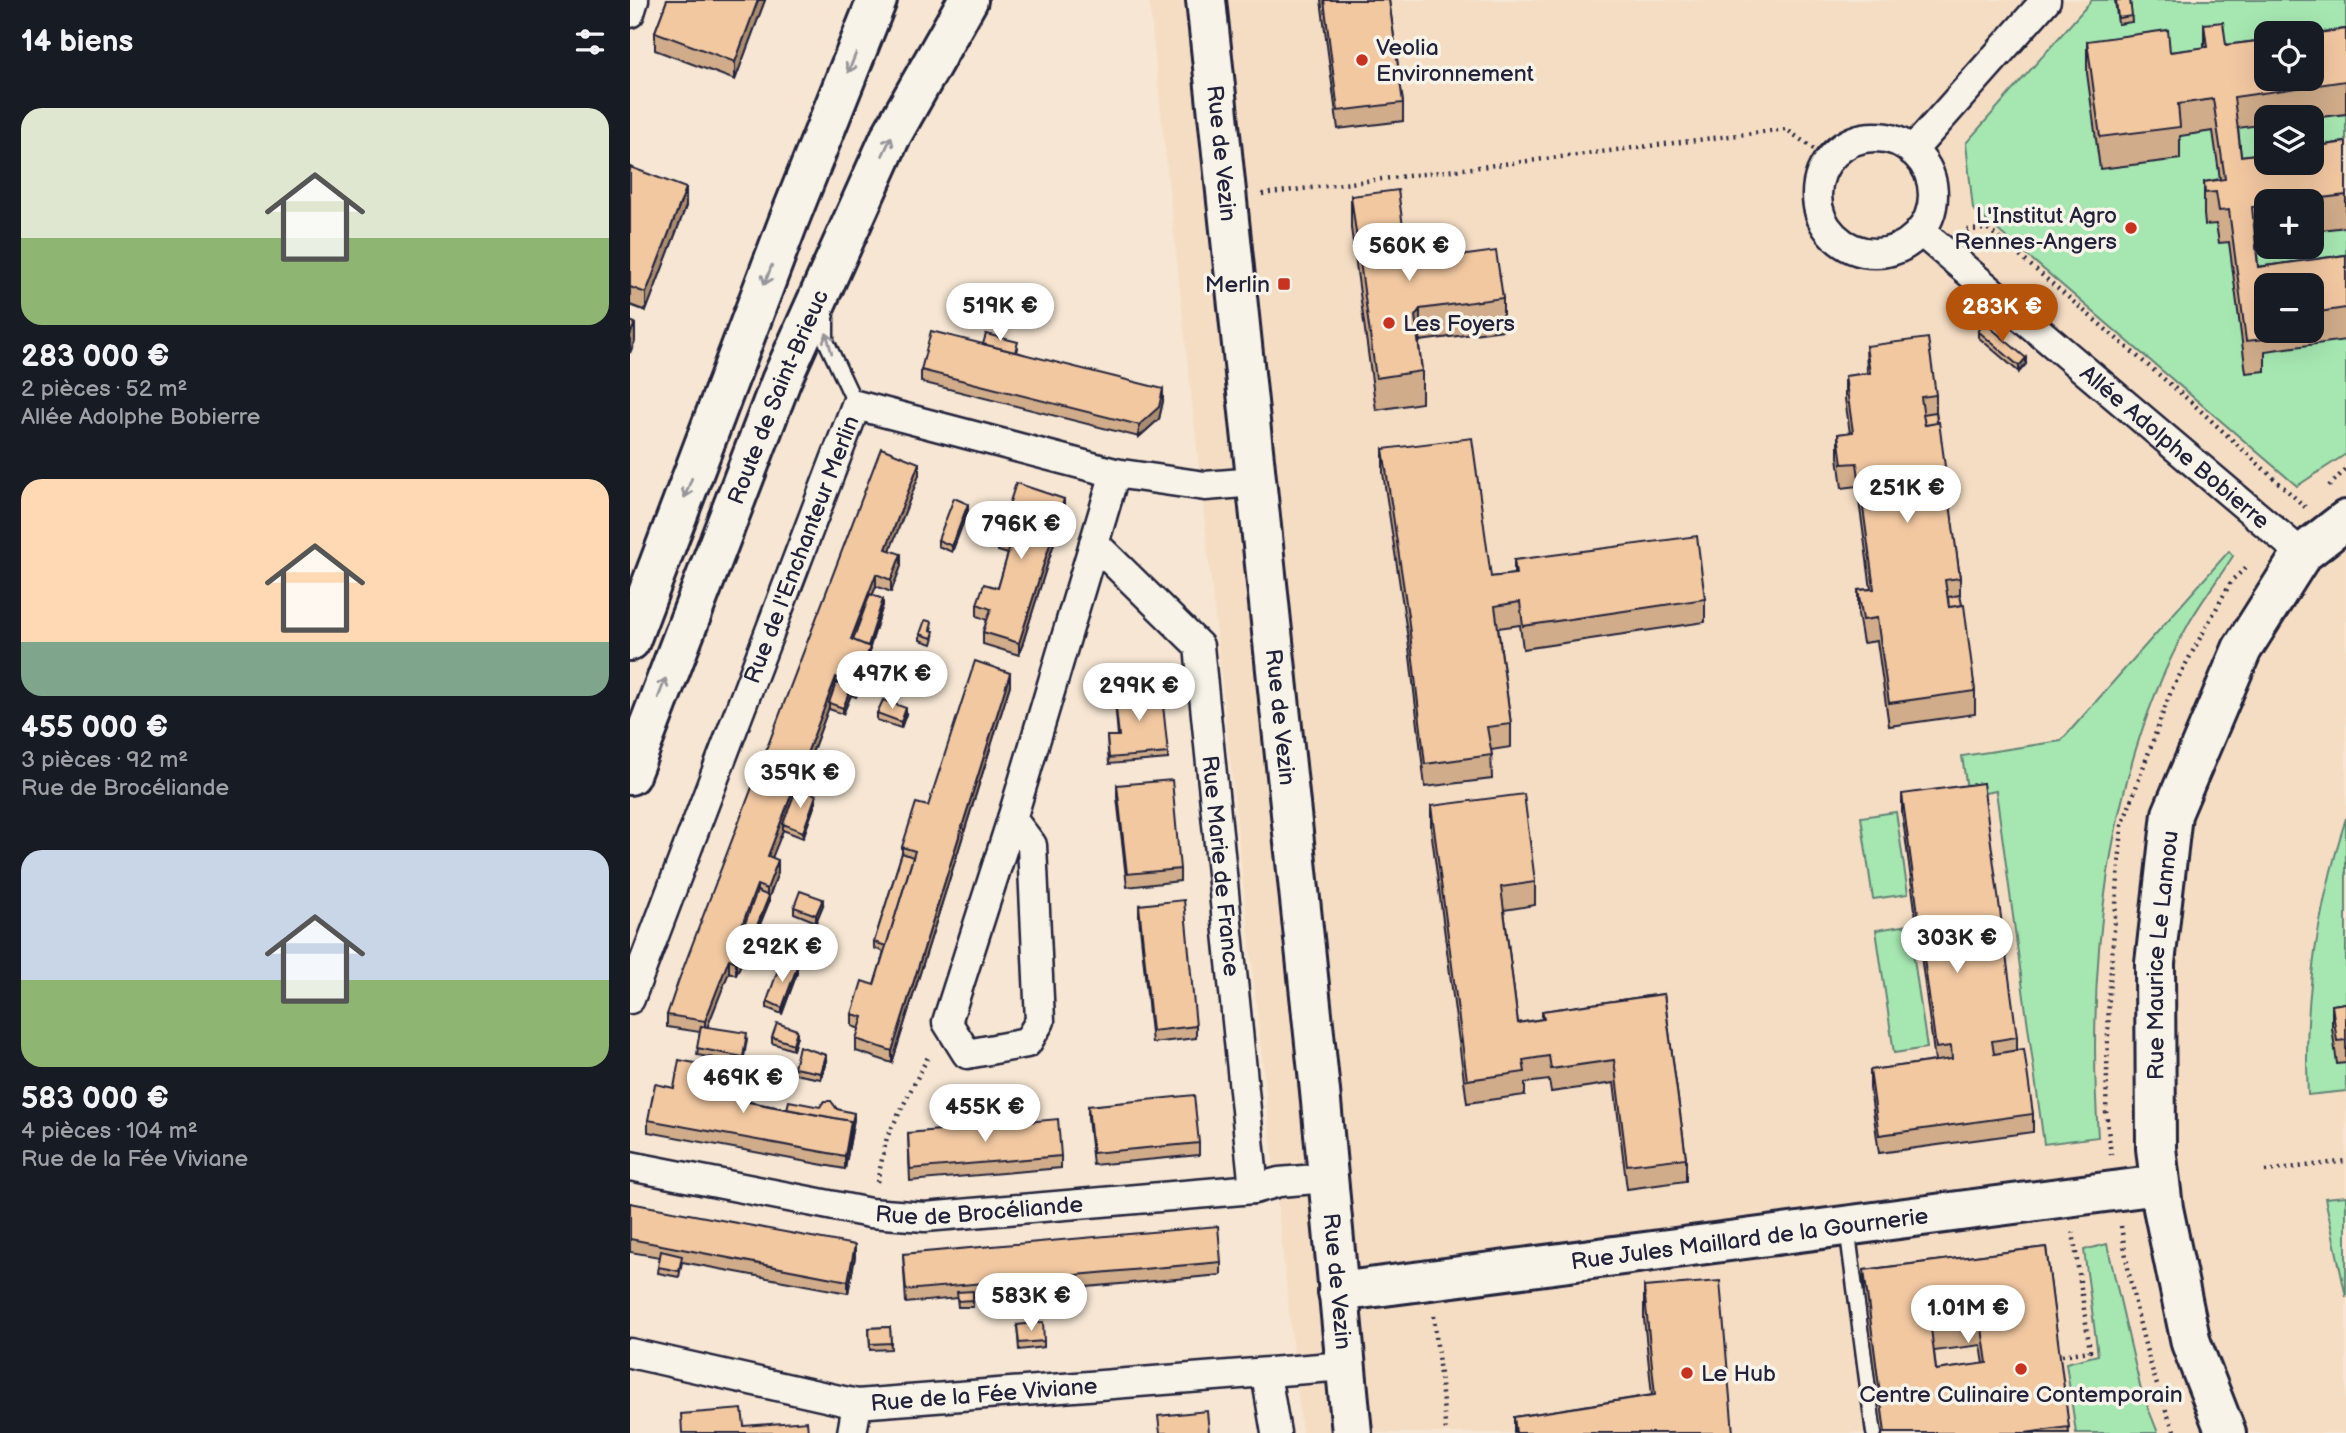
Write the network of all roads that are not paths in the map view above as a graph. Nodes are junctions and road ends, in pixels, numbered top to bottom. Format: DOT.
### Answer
graph roads {
  1 [pos="634,0"];
  2 [pos="877,0"];
  3 [pos="1206,0"];
  4 [pos="2046,0"];
  5 [pos="954,9"];
  6 [pos="630,13"];
  7 [pos="1912,151"];
  8 [pos="1923,233"];
  9 [pos="827,275"];
  10 [pos="856,405"];
  11 [pos="1115,473"];
  12 [pos="1256,482"];
  13 [pos="2346,520"];
  14 [pos="1094,543"];
  15 [pos="2302,554"];
  16 [pos="630,641"];
  17 [pos="630,775"];
  18 [pos="1012,819"];
  19 [pos="630,999"];
  20 [pos="630,1166"];
  21 [pos="1328,1178"];
  22 [pos="2160,1185"];
  23 [pos="1254,1189"];
  24 [pos="1846,1226"];
  25 [pos="1338,1292"];
  26 [pos="630,1353"];
  27 [pos="1345,1366"];
  28 [pos="1266,1374"];
  29 [pos="857,1404"];
  30 [pos="852,1433"];
  31 [pos="1276,1433"];
  32 [pos="1352,1433"];
  33 [pos="1874,1433"];
  34 [pos="2226,1433"];
  1 -- 6 [label="street"];
  2 -- 16 [label="main road, one-way"];
  3 -- 12 [label="main road, Rue de Vezin"];
  4 -- 7 [label="street"];
  9 -- 5 [label="main road, Route de Saint-Brieuc, one-way"];
  7 -- 8 [label="street"];
  7 -- 8 [label="street"];
  8 -- 15 [label="street, Allée Adolphe Bobierre"];
  10 -- 9 [label="lane, one-way"];
  17 -- 9 [label="main road, Route de Saint-Brieuc, one-way"];
  10 -- 11 [label="street, Rue de l'Enchanteur Merlin"];
  10 -- 19 [label="street, Rue de l'Enchanteur Merlin"];
  11 -- 12 [label="street, Rue de l'Enchanteur Merlin"];
  11 -- 14 [label="street"];
  12 -- 21 [label="main road, Rue de Vezin"];
  13 -- 15 [label="main road, Rue Maurice Le Lannou"];
  14 -- 18 [label="street"];
  14 -- 23 [label="street, Rue Marie de France"];
  15 -- 22 [label="main road, Rue Maurice Le Lannou"];
  18 -- 18 [label="street"];
  20 -- 23 [label="street, Rue de Brocéliande"];
  21 -- 23 [label="street, Rue de Brocéliande"];
  21 -- 25 [label="main road, Rue de Vezin"];
  22 -- 24 [label="main road, Rue Jules Maillard de la Gournerie"];
  22 -- 34 [label="main road, Rue Maurice Le Lannou"];
  24 -- 25 [label="main road, Rue Jules Maillard de la Gournerie"];
  24 -- 33 [label="lane"];
  25 -- 27 [label="main road, Rue de Vezin"];
  26 -- 29 [label="street, Rue de la Fée Viviane"];
  27 -- 28 [label="street, Rue de la Fée Viviane"];
  27 -- 32 [label="main road, Rue de Vezin"];
  28 -- 29 [label="street, Rue de la Fée Viviane"];
  28 -- 31 [label="street"];
  29 -- 30 [label="street"];
}
